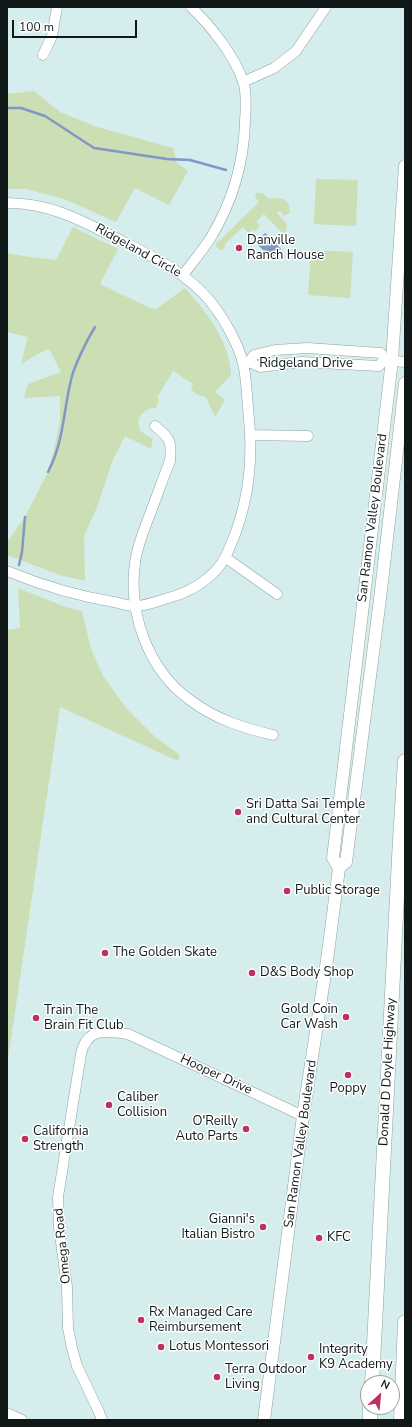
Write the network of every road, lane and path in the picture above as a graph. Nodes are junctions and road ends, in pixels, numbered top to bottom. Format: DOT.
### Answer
graph roads {
  1 [pos="57,7"];
  2 [pos="326,7"];
  3 [pos="194,8"];
  4 [pos="44,55"];
  5 [pos="243,82"];
  6 [pos="405,166"];
  7 [pos="7,203"];
  8 [pos="183,275"];
  9 [pos="388,360"];
  10 [pos="405,362"];
  11 [pos="246,363"];
  12 [pos="405,383"];
  13 [pos="155,426"];
  14 [pos="250,435"];
  15 [pos="308,436"];
  16 [pos="226,558"];
  17 [pos="7,571"];
  18 [pos="277,594"];
  19 [pos="135,606"];
  20 [pos="273,735"];
  21 [pos="405,761"];
  22 [pos="339,868"];
  23 [pos="128,1034"];
  24 [pos="303,1116"];
  25 [pos="405,1322"];
  26 [pos="372,1375"];
  27 [pos="7,1413"];
  28 [pos="22,1420"];
  29 [pos="102,1420"];
  30 [pos="264,1420"];
  31 [pos="401,1420"];
  1 -- 4 [label="street"];
  2 -- 5 [label="street"];
  3 -- 5 [label="street"];
  5 -- 8 [label="street"];
  6 -- 9 [label="main road, San Ramon Valley Boulevard"];
  7 -- 8 [label="street, Ridgeland Circle"];
  8 -- 11 [label="street, Ridgeland Circle"];
  9 -- 10 [label="street, Ridgeland Drive"];
  9 -- 11 [label="street, Ridgeland Drive"];
  9 -- 11 [label="street, Ridgeland Drive"];
  9 -- 22 [label="main road, San Ramon Valley Boulevard"];
  11 -- 14 [label="street, Ridgeland Circle"];
  12 -- 22 [label="main road, San Ramon Valley Boulevard"];
  13 -- 19 [label="street"];
  14 -- 15 [label="street"];
  14 -- 16 [label="street, Ridgeland Circle"];
  16 -- 18 [label="street"];
  16 -- 19 [label="street, Ridgeland Circle"];
  17 -- 19 [label="street, Ridgeland Circle"];
  19 -- 20 [label="street"];
  21 -- 26 [label="highway, Donald D Doyle Highway"];
  22 -- 24 [label="main road, San Ramon Valley Boulevard"];
  23 -- 24 [label="street, Hooper Drive"];
  23 -- 29 [label="street, Omega Road"];
  24 -- 30 [label="main road, San Ramon Valley Boulevard"];
  25 -- 31 [label="highway"];
  27 -- 28 [label="street"];
}
